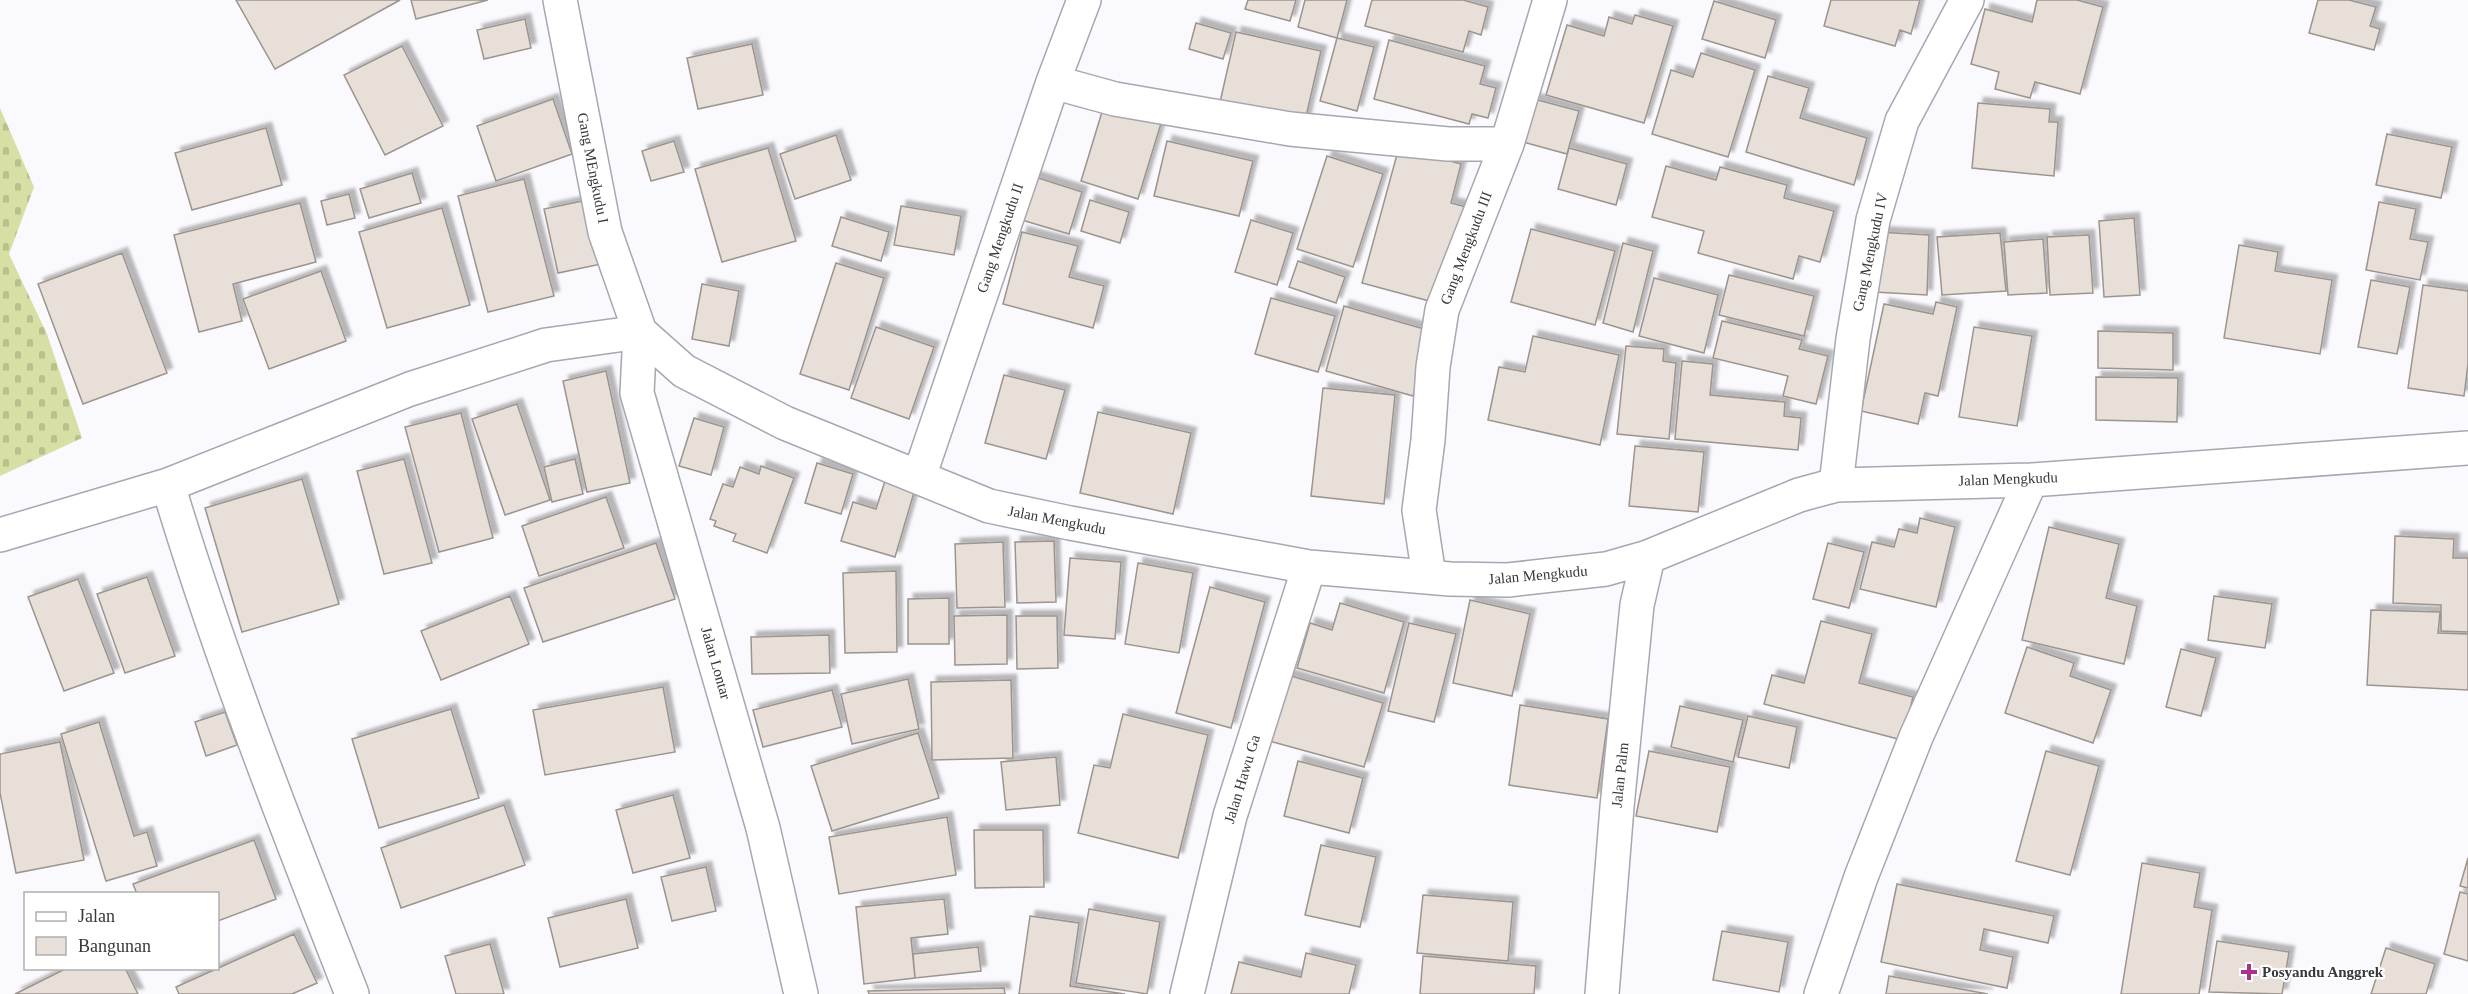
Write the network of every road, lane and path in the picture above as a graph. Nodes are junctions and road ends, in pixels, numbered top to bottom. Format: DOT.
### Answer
graph roads {
  1 [pos="560,0"];
  2 [pos="1084,0"];
  3 [pos="1967,0"];
  4 [pos="1542,2"];
  5 [pos="1053,82"];
  6 [pos="1507,144"];
  7 [pos="640,333"];
  8 [pos="2468,448"];
  9 [pos="919,477"];
  10 [pos="2031,480"];
  11 [pos="168,485"];
  12 [pos="1836,485"];
  13 [pos="0,535"];
  14 [pos="1648,557"];
  15 [pos="1309,567"];
  16 [pos="1429,576"];
  17 [pos="352,994"];
  18 [pos="801,994"];
  19 [pos="1187,994"];
  20 [pos="1602,994"];
  21 [pos="1821,994"];
  1 -- 7 [label="street, Gang MEngkudu I"];
  2 -- 5 [label="street, Gang Mengkudu II"];
  3 -- 12 [label="street, Gang Mengkudu IV"];
  4 -- 6 [label="street, Gang Mengkudu III"];
  5 -- 6 [label="street"];
  5 -- 9 [label="street, Gang Mengkudu II"];
  6 -- 16 [label="street, Gang Mengkudu III"];
  7 -- 9 [label="street, Jalan Mengkudu"];
  7 -- 11 [label="street"];
  7 -- 18 [label="street, Jalan Lontar"];
  8 -- 10 [label="street, Jalan Mengkudu"];
  9 -- 15 [label="street, Jalan Mengkudu"];
  10 -- 12 [label="street, Jalan Mengkudu"];
  10 -- 21 [label="street"];
  11 -- 13 [label="street"];
  11 -- 17 [label="street"];
  12 -- 14 [label="street, Jalan Mengkudu"];
  14 -- 16 [label="street, Jalan Mengkudu"];
  14 -- 20 [label="street, Jalan Palm"];
  15 -- 16 [label="street, Jalan Mengkudu"];
  15 -- 19 [label="street, Jalan Hawu Ga"];
}
